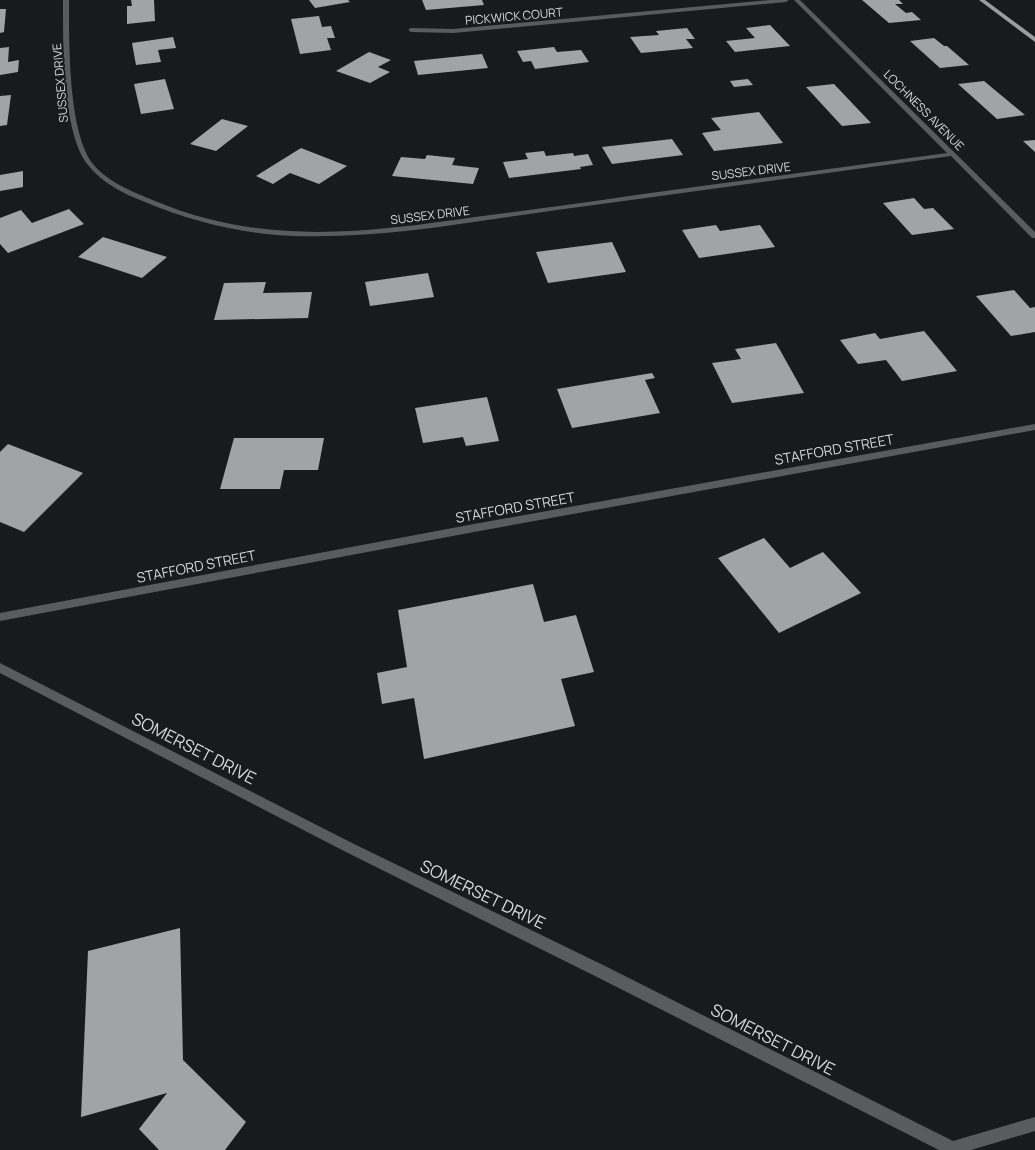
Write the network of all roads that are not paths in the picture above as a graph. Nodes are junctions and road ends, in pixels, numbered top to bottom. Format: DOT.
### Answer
graph roads {
  1 [pos="66,0"];
  2 [pos="786,0"];
  3 [pos="797,0"];
  4 [pos="982,0"];
  5 [pos="411,30"];
  6 [pos="1035,40"];
  7 [pos="952,154"];
  8 [pos="1035,236"];
  9 [pos="1035,427"];
  10 [pos="0,617"];
  11 [pos="0,668"];
  12 [pos="1035,1124"];
  13 [pos="948,1149"];
  1 -- 7 [label="street, SUSSEX DRIVE"];
  2 -- 5 [label="street, PICKWICK COURT"];
  3 -- 7 [label="street, LOCHNESS AVENUE"];
  4 -- 6 [label="main road"];
  7 -- 8 [label="street, LOCHNESS AVENUE"];
  9 -- 10 [label="street, STAFFORD STREET"];
  11 -- 13 [label="street, SOMERSET DRIVE"];
  12 -- 13 [label="street"];
}
